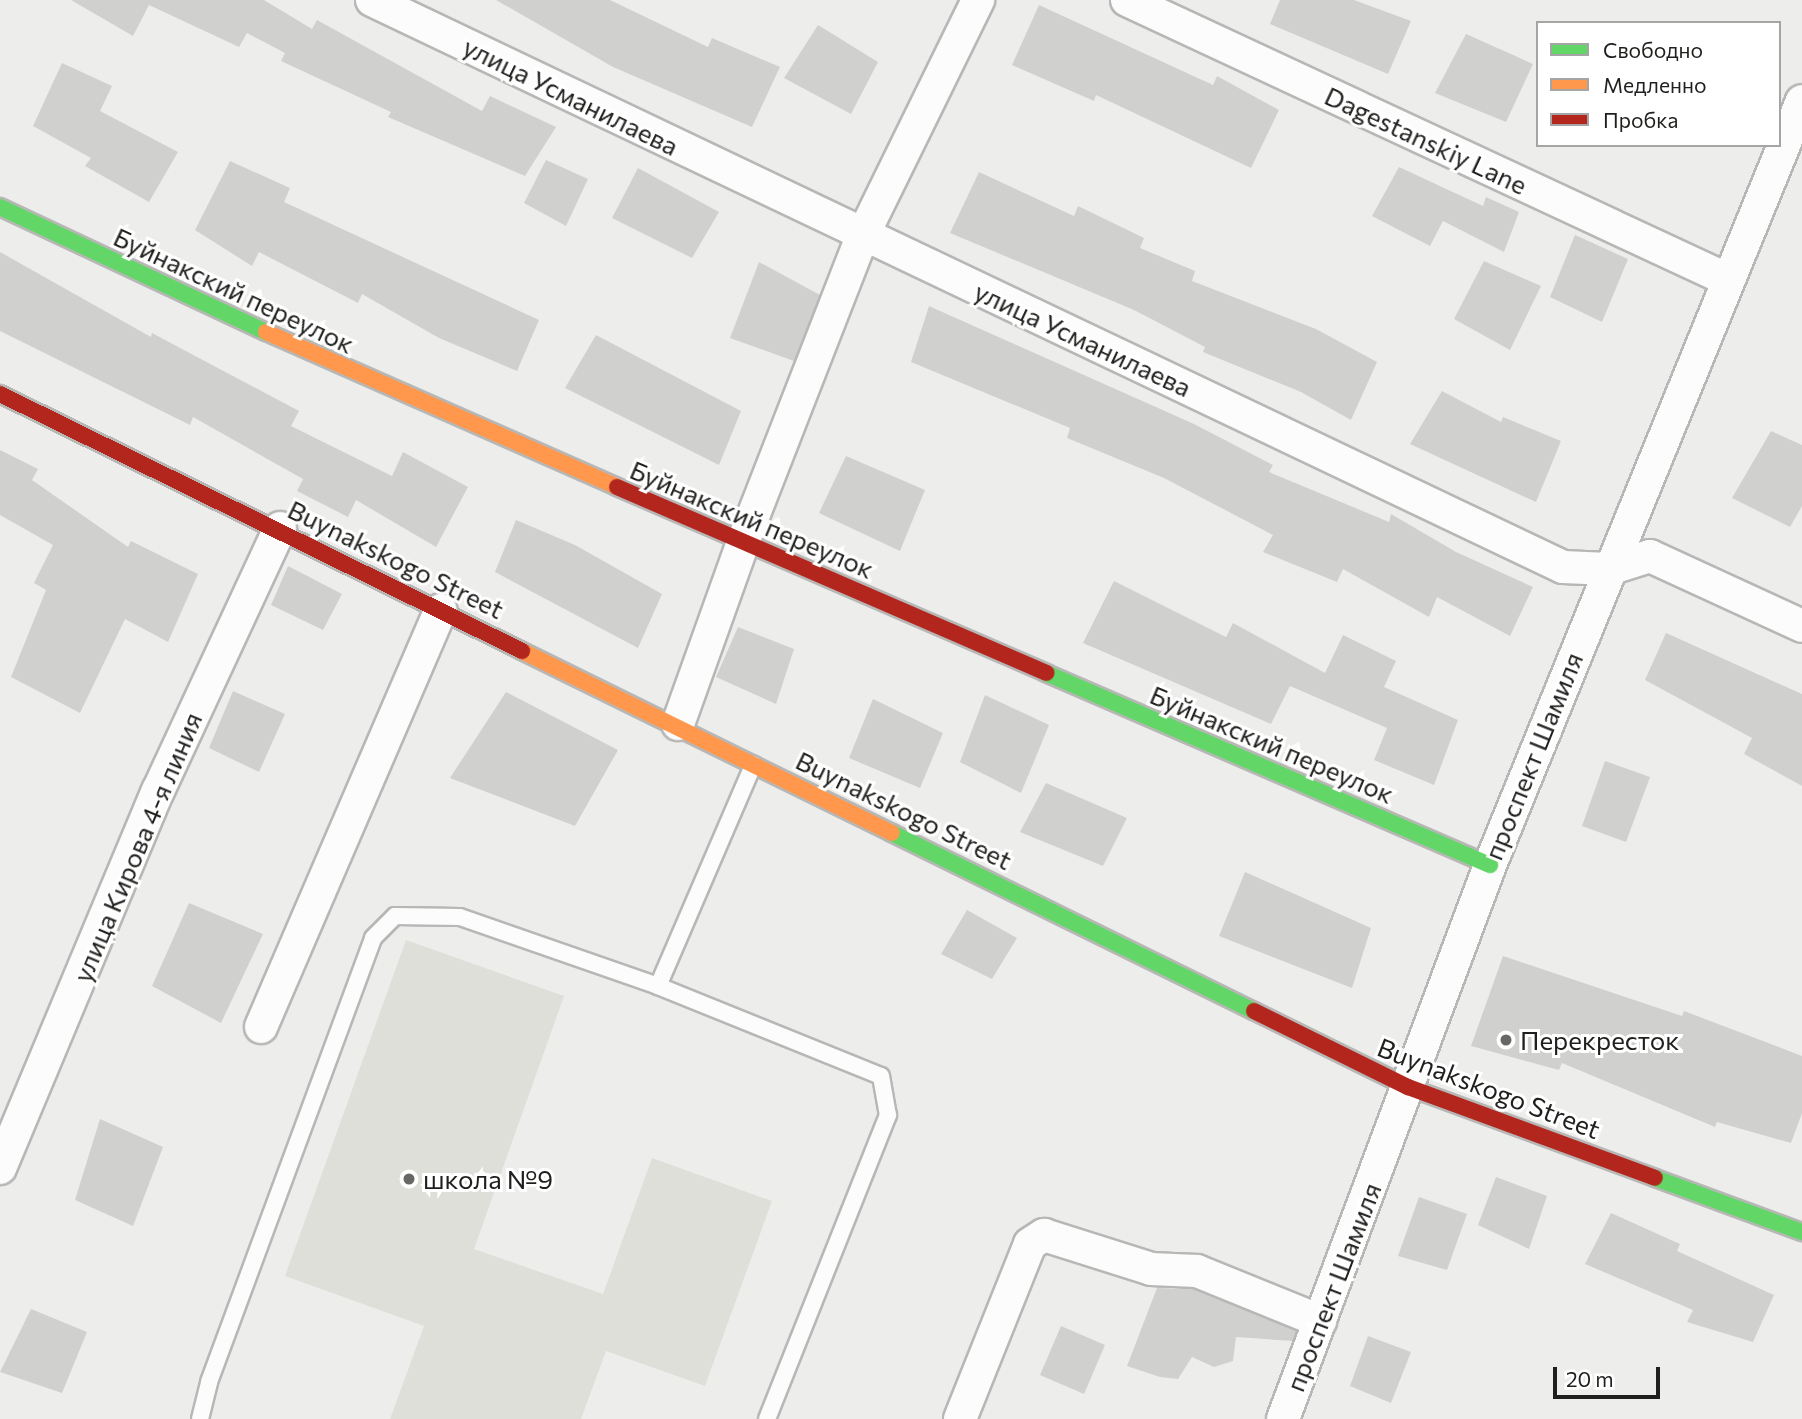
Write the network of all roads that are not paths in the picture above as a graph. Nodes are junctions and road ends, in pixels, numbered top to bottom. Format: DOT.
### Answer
graph roads {
  1 [pos="372,0"];
  2 [pos="978,0"];
  3 [pos="1126,0"];
  4 [pos="1801,105"];
  5 [pos="0,207"];
  6 [pos="863,235"];
  7 [pos="1726,279"];
  8 [pos="0,394"];
  9 [pos="280,528"];
  10 [pos="743,541"];
  11 [pos="1609,569"];
  12 [pos="441,610"];
  13 [pos="1802,626"];
  14 [pos="678,724"];
  15 [pos="754,763"];
  16 [pos="1490,864"];
  17 [pos="658,986"];
  18 [pos="261,1027"];
  19 [pos="1408,1087"];
  20 [pos="0,1167"];
  21 [pos="1802,1232"];
  22 [pos="1320,1321"];
  23 [pos="200,1419"];
  24 [pos="767,1419"];
  25 [pos="960,1419"];
  26 [pos="1283,1419"];
  1 -- 6 [label="street, улица Усманилаева"];
  2 -- 6 [label="street"];
  3 -- 7 [label="street, Dagestanskiy Lane"];
  4 -- 7 [label="street, проспект Шамиля"];
  5 -- 10 [label="street, Буйнакский переулок"];
  6 -- 10 [label="street"];
  6 -- 11 [label="street, улица Усманилаева"];
  7 -- 11 [label="street, проспект Шамиля"];
  8 -- 9 [label="street, Buynakskogo Street"];
  9 -- 12 [label="street, Buynakskogo Street"];
  9 -- 20 [label="street, улица Кирова 4-я линия"];
  10 -- 14 [label="street"];
  10 -- 16 [label="street, Буйнакский переулок"];
  11 -- 13 [label="street, улица Усманилаева"];
  11 -- 16 [label="street, проспект Шамиля"];
  12 -- 14 [label="street, Buynakskogo Street"];
  12 -- 18 [label="street"];
  14 -- 15 [label="street, Buynakskogo Street"];
  15 -- 17 [label="lane"];
  15 -- 19 [label="street, Buynakskogo Street"];
  16 -- 19 [label="street, проспект Шамиля"];
  17 -- 23 [label="lane"];
  17 -- 24 [label="lane"];
  19 -- 21 [label="street, Buynakskogo Street"];
  19 -- 22 [label="street, проспект Шамиля"];
  22 -- 25 [label="street"];
  22 -- 26 [label="street, проспект Шамиля"];
}
